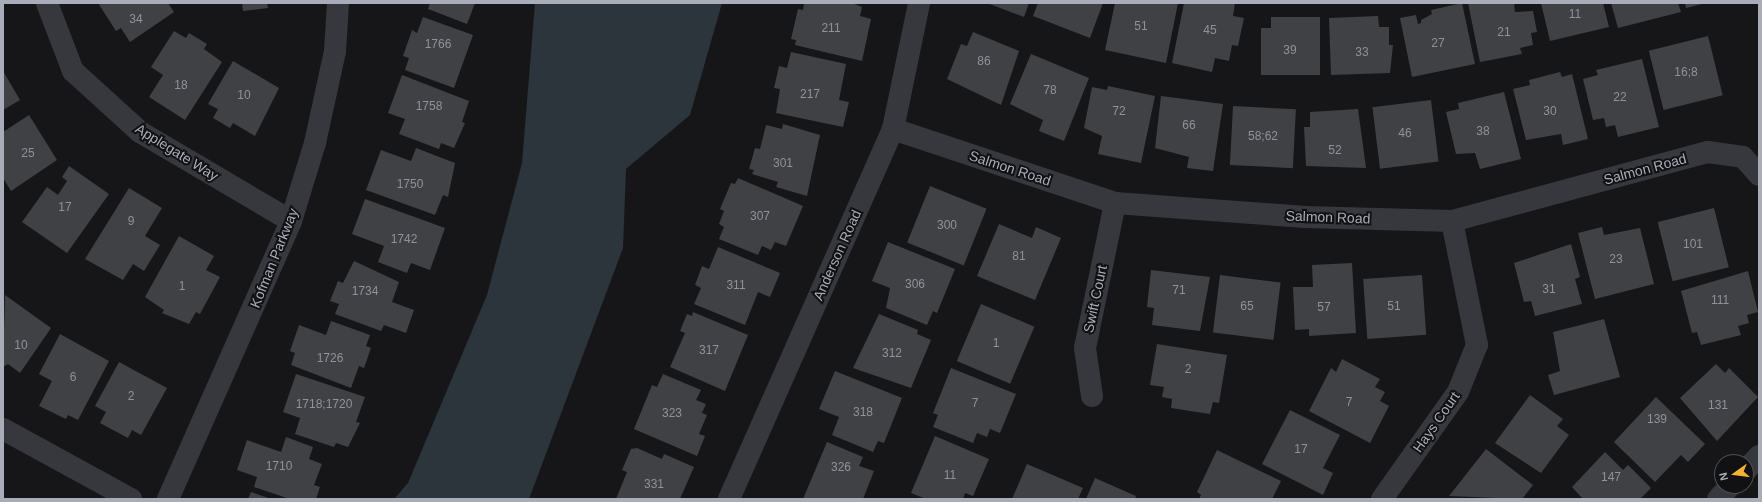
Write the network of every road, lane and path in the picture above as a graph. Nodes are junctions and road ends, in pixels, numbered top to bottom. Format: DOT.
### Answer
graph roads {
  1 [pos="47,3"];
  2 [pos="338,3"];
  3 [pos="919,3"];
  4 [pos="893,128"];
  5 [pos="1759,175"];
  6 [pos="1115,203"];
  7 [pos="291,221"];
  8 [pos="1452,221"];
  9 [pos="1092,396"];
  10 [pos="3,430"];
  11 [pos="131,499"];
  12 [pos="168,499"];
  13 [pos="729,499"];
  14 [pos="1382,499"];
  1 -- 7 [label="street, Applegate Way"];
  2 -- 7 [label="street, Kofman Parkway"];
  3 -- 4 [label="street, Anderson Road"];
  4 -- 6 [label="street, Salmon Road"];
  4 -- 13 [label="street, Anderson Road"];
  5 -- 8 [label="street, Salmon Road"];
  6 -- 8 [label="street, Salmon Road"];
  6 -- 9 [label="street, Swift Court"];
  7 -- 12 [label="street, Kofman Parkway"];
  8 -- 14 [label="street, Hays Court"];
  10 -- 11 [label="street"];
}
